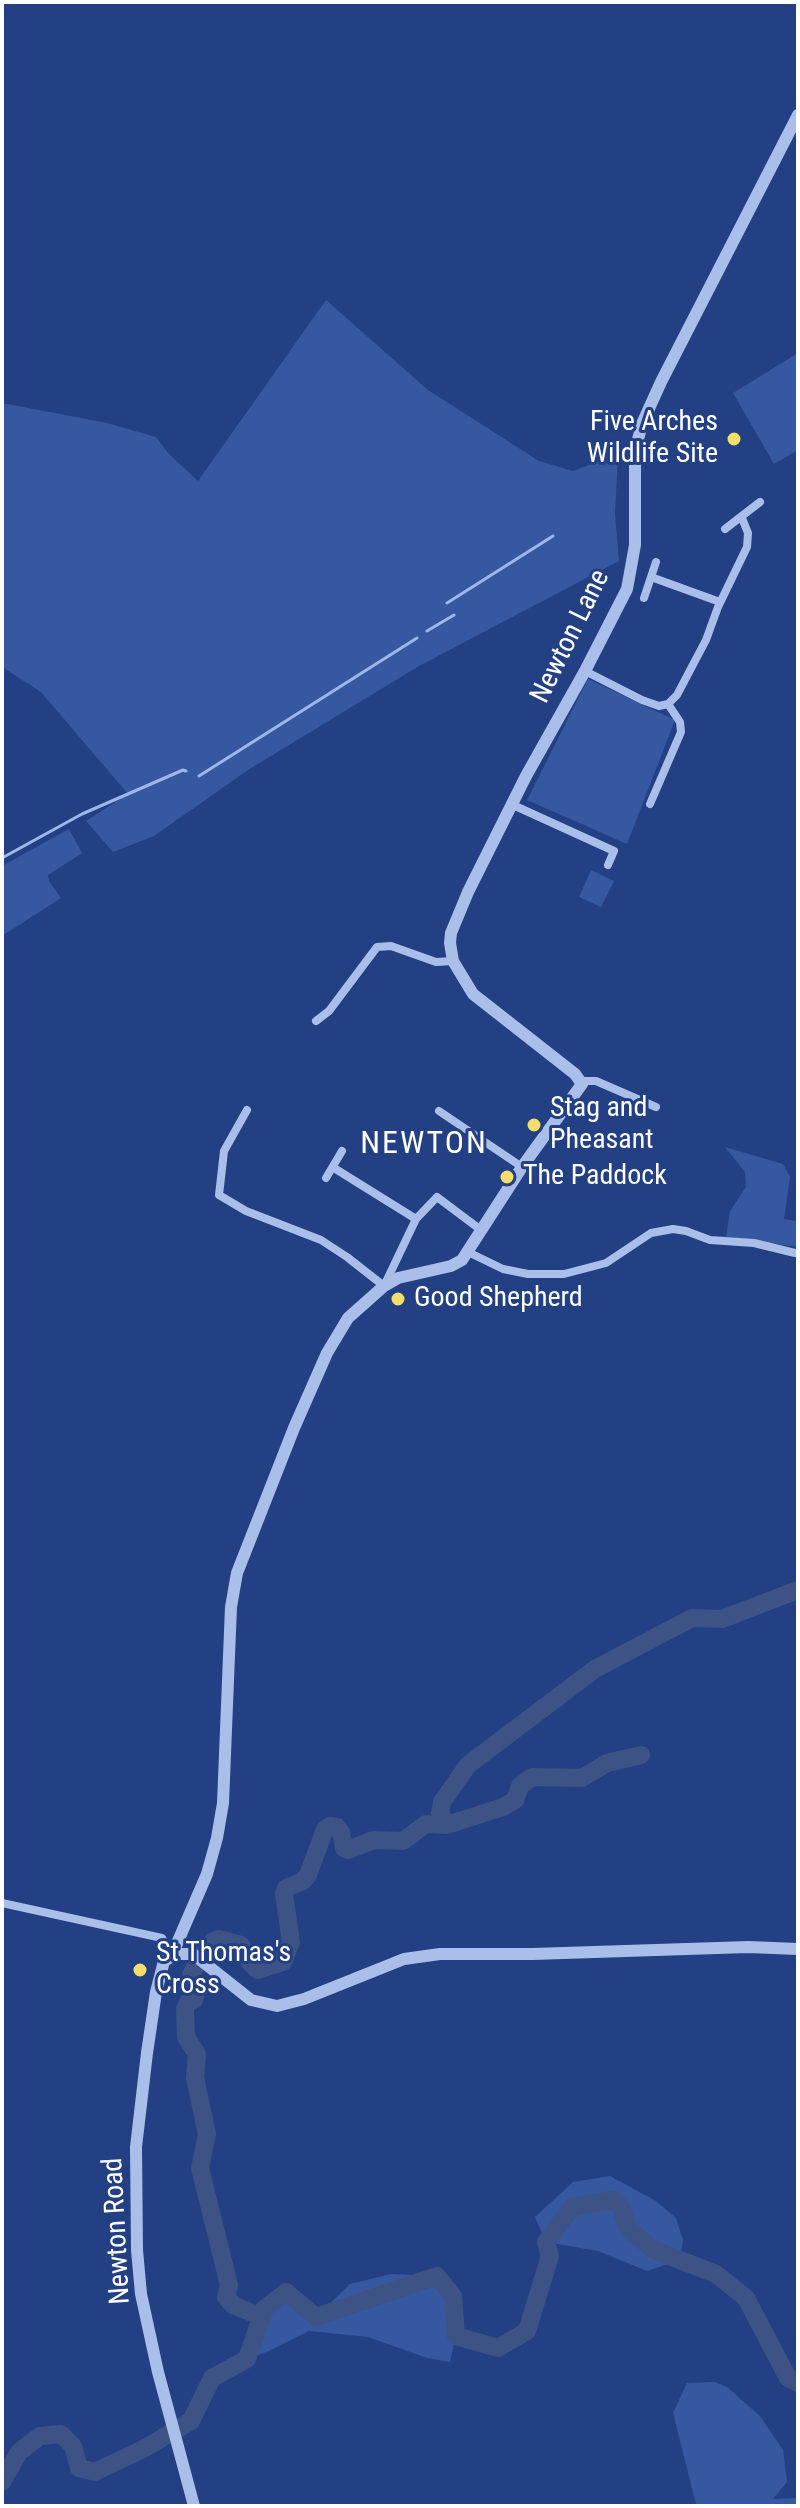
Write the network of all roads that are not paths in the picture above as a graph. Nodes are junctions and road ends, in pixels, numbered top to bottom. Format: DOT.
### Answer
graph roads {
  1 [pos="798,115"];
  2 [pos="760,502"];
  3 [pos="742,518"];
  4 [pos="725,529"];
  5 [pos="656,562"];
  6 [pos="651,577"];
  7 [pos="644,598"];
  8 [pos="720,602"];
  9 [pos="585,671"];
  10 [pos="668,704"];
  11 [pos="650,804"];
  12 [pos="513,805"];
  13 [pos="608,865"];
  14 [pos="453,961"];
  15 [pos="316,1021"];
  16 [pos="581,1084"];
  17 [pos="656,1107"];
  18 [pos="247,1110"];
  19 [pos="439,1111"];
  20 [pos="342,1151"];
  21 [pos="522,1167"];
  22 [pos="334,1168"];
  23 [pos="326,1178"];
  24 [pos="416,1219"];
  25 [pos="481,1230"];
  26 [pos="468,1252"];
  27 [pos="795,1253"];
  28 [pos="384,1286"];
  29 [pos="2,1903"];
  30 [pos="798,1949"];
  31 [pos="172,1955"];
  32 [pos="194,2506"];
  1 -- 9 [label="street, Newton Lane"];
  2 -- 3 [label="street"];
  3 -- 4 [label="street"];
  3 -- 8 [label="street"];
  5 -- 6 [label="street"];
  6 -- 7 [label="street"];
  6 -- 8 [label="street"];
  8 -- 10 [label="street"];
  9 -- 10 [label="street"];
  9 -- 12 [label="street, Newton Lane"];
  10 -- 11 [label="street"];
  12 -- 13 [label="street"];
  12 -- 14 [label="street, Newton Lane"];
  14 -- 15 [label="street"];
  14 -- 16 [label="street"];
  16 -- 17 [label="street"];
  16 -- 21 [label="street"];
  18 -- 28 [label="street"];
  19 -- 21 [label="street"];
  20 -- 22 [label="street"];
  21 -- 25 [label="street"];
  22 -- 23 [label="street"];
  22 -- 24 [label="street"];
  24 -- 25 [label="street"];
  24 -- 28 [label="street"];
  25 -- 26 [label="street"];
  26 -- 27 [label="street"];
  26 -- 28 [label="street"];
  28 -- 31 [label="street, Newton Road"];
  29 -- 31 [label="street"];
  30 -- 31 [label="street"];
  31 -- 32 [label="street, Newton Road"];
}
